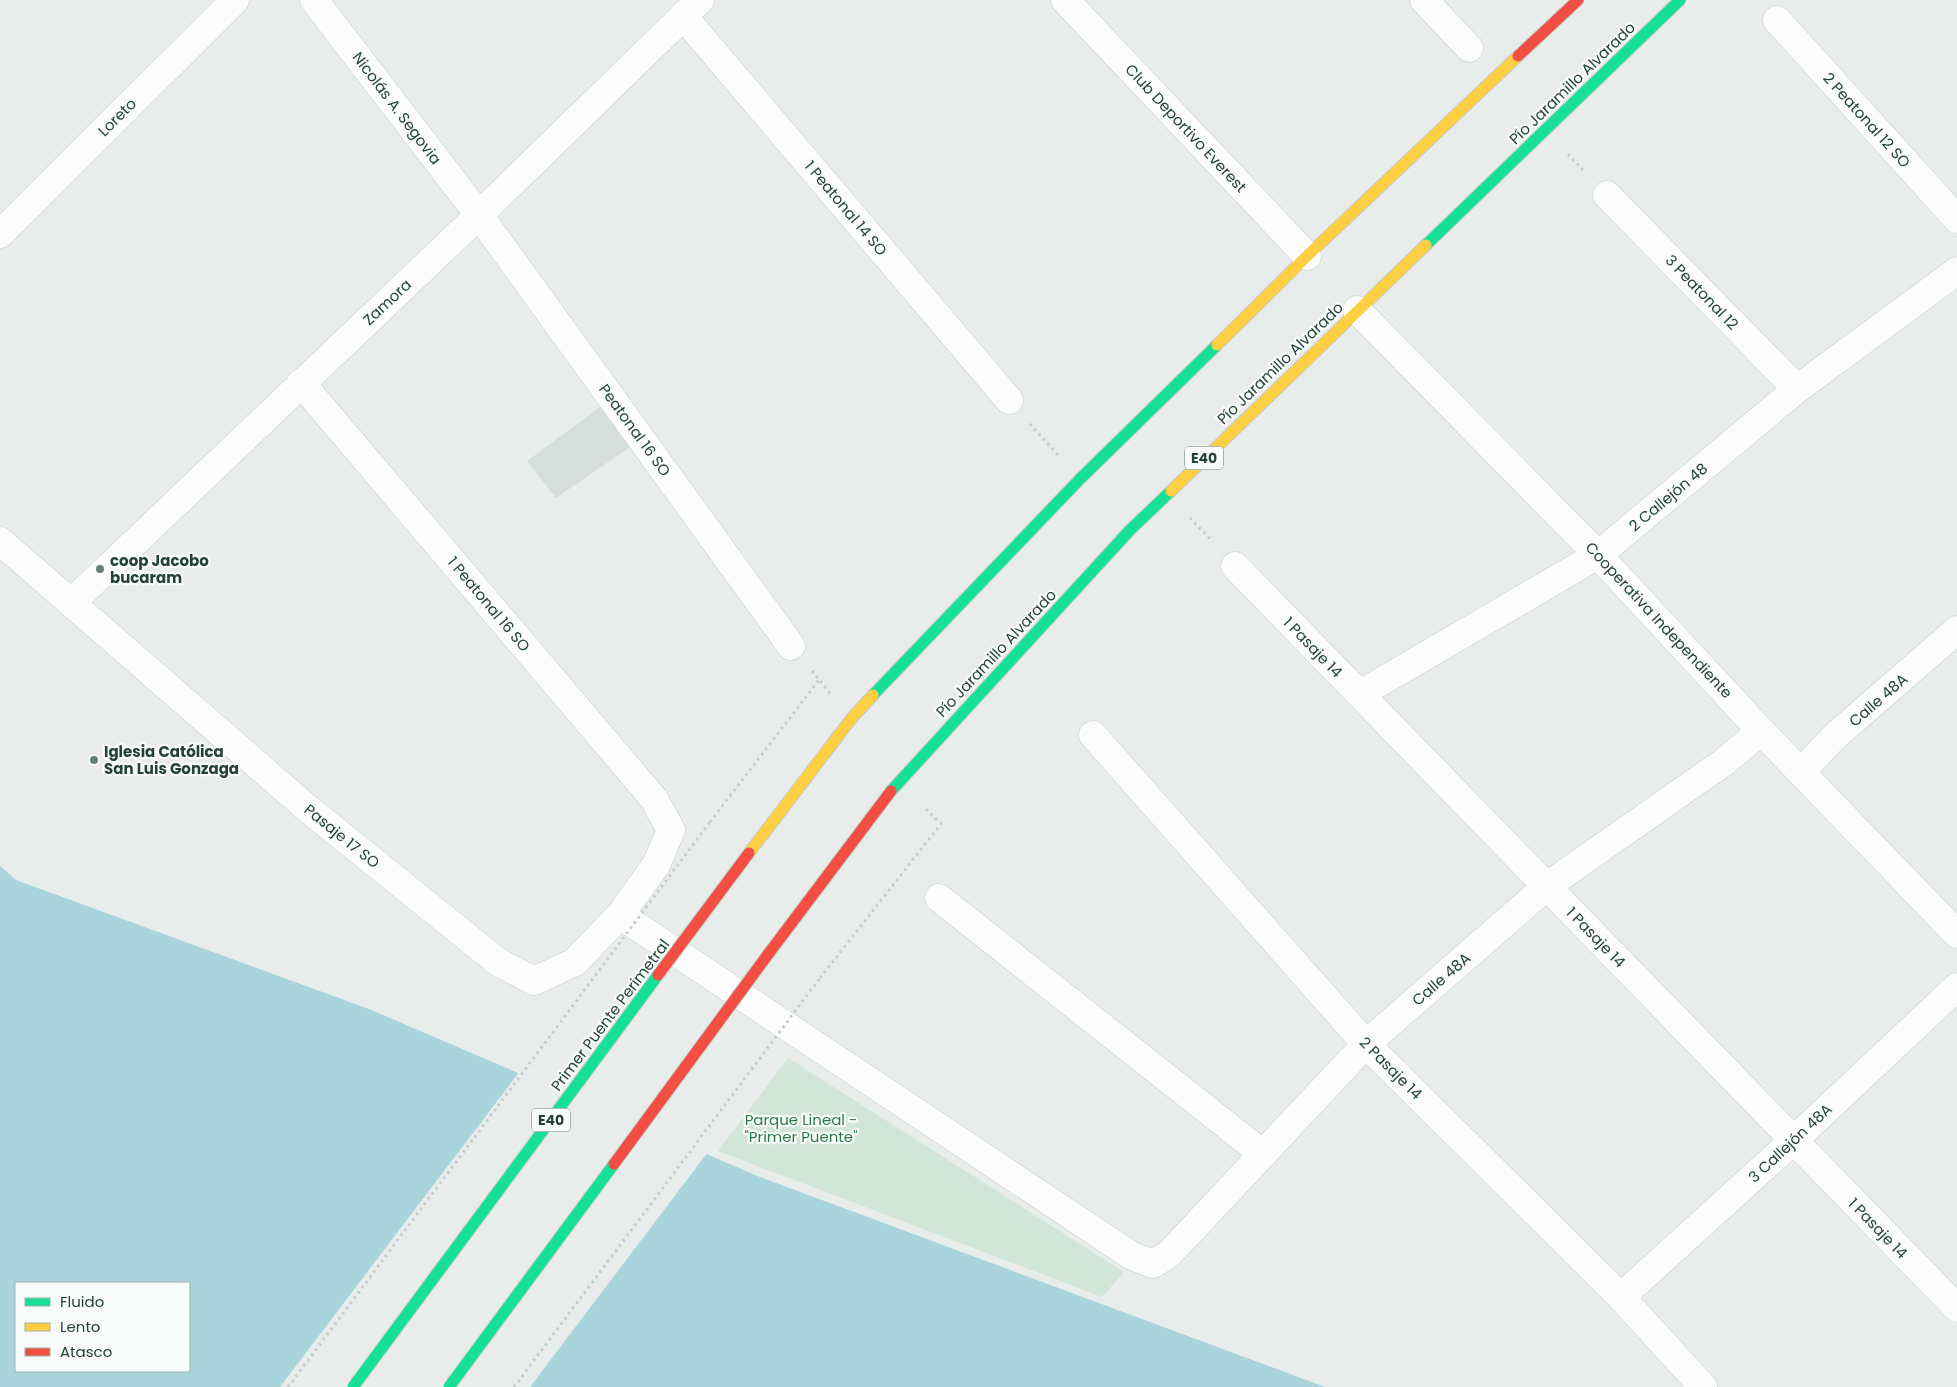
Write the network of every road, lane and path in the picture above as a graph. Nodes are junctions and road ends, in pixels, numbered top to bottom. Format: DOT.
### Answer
graph roads {
  1 [pos="235,0"];
  2 [pos="314,0"];
  3 [pos="1065,0"];
  4 [pos="1424,0"];
  5 [pos="1578,0"];
  6 [pos="1680,0"];
  7 [pos="692,8"];
  8 [pos="1777,20"];
  9 [pos="1469,48"];
  10 [pos="1545,130"];
  11 [pos="1607,195"];
  12 [pos="480,215"];
  13 [pos="1957,220"];
  14 [pos="0,234"];
  15 [pos="1307,256"];
  16 [pos="1957,271"];
  17 [pos="1357,310"];
  18 [pos="302,383"];
  19 [pos="1797,389"];
  20 [pos="1009,400"];
  21 [pos="1080,479"];
  22 [pos="1168,493"];
  23 [pos="0,541"];
  24 [pos="1598,555"];
  25 [pos="1235,566"];
  26 [pos="71,603"];
  27 [pos="1957,630"];
  28 [pos="791,646"];
  29 [pos="819,680"];
  30 [pos="1360,694"];
  31 [pos="850,719"];
  32 [pos="1761,731"];
  33 [pos="1093,735"];
  34 [pos="1801,772"];
  35 [pos="898,781"];
  36 [pos="671,830"];
  37 [pos="1546,886"];
  38 [pos="939,898"];
  39 [pos="620,915"];
  40 [pos="1957,934"];
  41 [pos="1957,987"];
  42 [pos="1366,1044"];
  43 [pos="1794,1140"];
  44 [pos="1263,1154"];
  45 [pos="1621,1297"];
  46 [pos="1957,1308"];
  47 [pos="288,1387"];
  48 [pos="352,1387"];
  49 [pos="449,1387"];
  50 [pos="514,1387"];
  51 [pos="1704,1387"];
  1 -- 14 [label="street, Loreto"];
  2 -- 12 [label="street, Nicolás A. Segovia"];
  3 -- 15 [label="street, Club Deportivo Everest"];
  4 -- 9 [label="street"];
  5 -- 15 [label="highway, E40"];
  6 -- 10 [label="highway, Pío Jaramillo Alvarado / E40"];
  7 -- 12 [label="street, Zamora"];
  7 -- 20 [label="street, 1 Peatonal 14 SO"];
  8 -- 13 [label="street, 2 Peatonal 12 SO"];
  10 -- 11 [label="path"];
  10 -- 17 [label="highway, Pío Jaramillo Alvarado / E40"];
  11 -- 19 [label="street, 3 Peatonal 12"];
  12 -- 18 [label="street, Zamora"];
  12 -- 28 [label="street, Peatonal 16 SO"];
  15 -- 21 [label="highway, E40"];
  16 -- 19 [label="street, 2 Callejón 48"];
  17 -- 22 [label="highway, Pío Jaramillo Alvarado / E40"];
  17 -- 24 [label="street, Cooperativa Independiente"];
  18 -- 26 [label="street, Zamora"];
  18 -- 36 [label="street, 1 Peatonal 16 SO"];
  19 -- 24 [label="street, 2 Callejón 48"];
  20 -- 21 [label="path"];
  21 -- 31 [label="highway, E40"];
  22 -- 25 [label="path"];
  22 -- 35 [label="highway, Pío Jaramillo Alvarado / E40"];
  23 -- 26 [label="street, Pasaje 17 SO"];
  24 -- 30 [label="street, 2 Callejón 48"];
  24 -- 32 [label="street, Cooperativa Independiente"];
  25 -- 30 [label="street, 1 Pasaje 14"];
  26 -- 39 [label="street, Pasaje 17 SO"];
  27 -- 34 [label="street, Calle 48A"];
  28 -- 29 [label="path"];
  29 -- 31 [label="path"];
  29 -- 47 [label="path, bridge"];
  30 -- 37 [label="street, 1 Pasaje 14"];
  31 -- 48 [label="highway, Primer Puente Perimetral / E40, bridge"];
  32 -- 34 [label="street, Cooperativa Independiente"];
  32 -- 37 [label="street, Calle 48A"];
  33 -- 42 [label="street, 2 Pasaje 14"];
  34 -- 40 [label="street, Cooperativa Independiente"];
  35 -- 49 [label="highway, Pío Jaramillo Alvarado / E40, bridge"];
  35 -- 50 [label="path, bridge"];
  36 -- 39 [label="street, Pasaje 17 SO"];
  37 -- 42 [label="street, Calle 48A"];
  37 -- 43 [label="street, 1 Pasaje 14"];
  38 -- 44 [label="street"];
  39 -- 44 [label="street, Calle 48A"];
  41 -- 43 [label="street, 3 Callejón 48A"];
  42 -- 44 [label="street, Calle 48A"];
  42 -- 45 [label="street, 2 Pasaje 14"];
  43 -- 45 [label="street, 3 Callejón 48A"];
  43 -- 46 [label="street, 1 Pasaje 14"];
  45 -- 51 [label="street, 2 Pasaje 14"];
}
